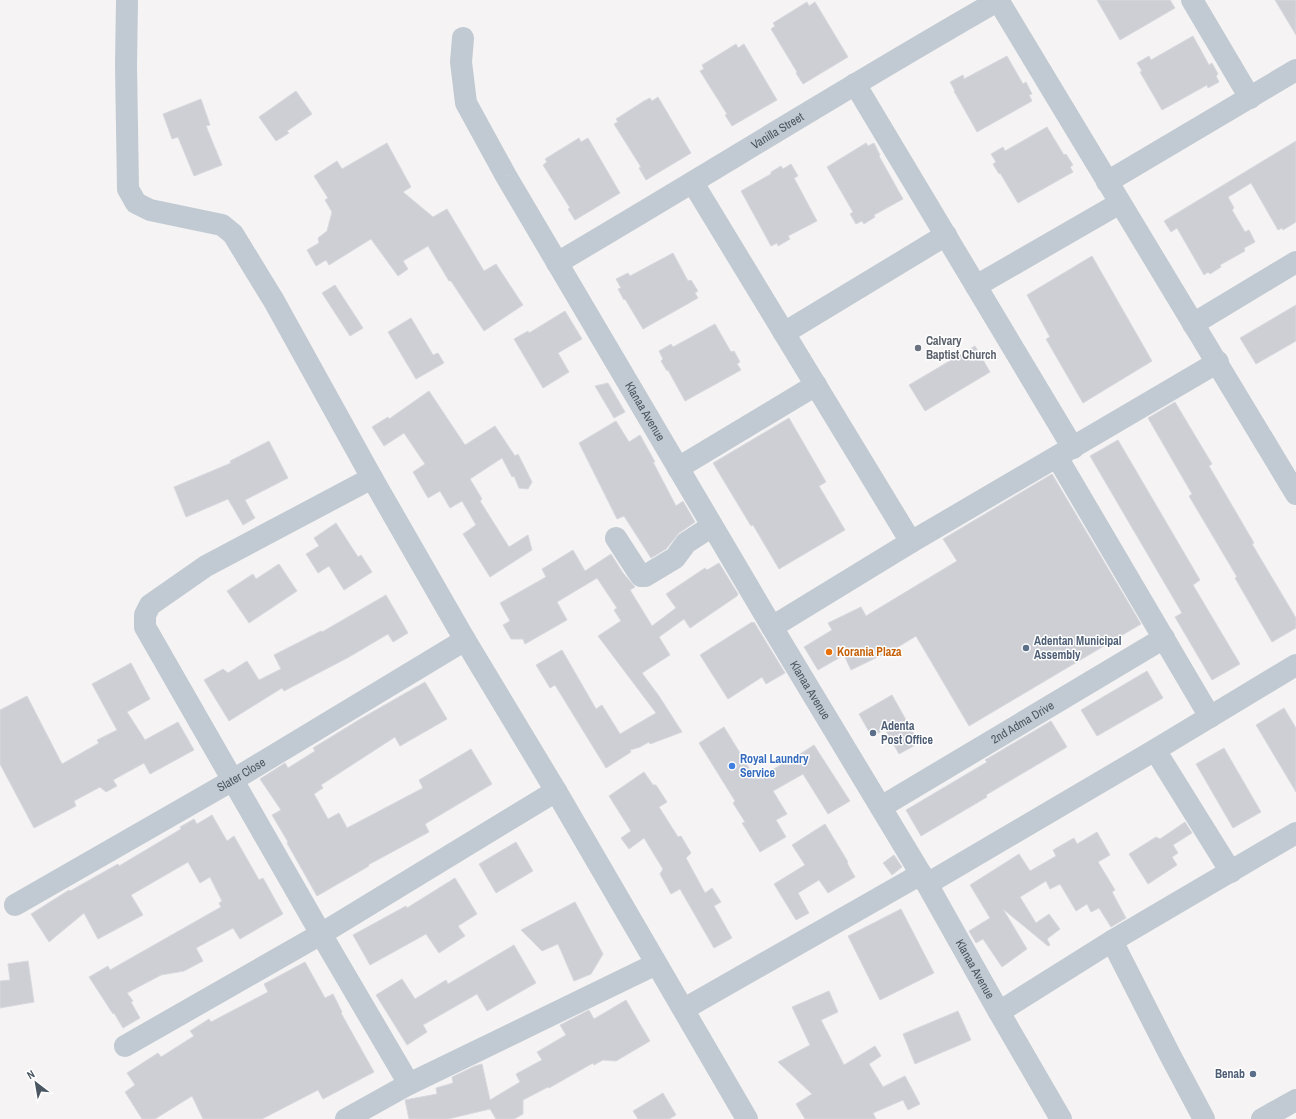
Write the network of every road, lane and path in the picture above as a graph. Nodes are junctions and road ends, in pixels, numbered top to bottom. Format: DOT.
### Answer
graph roads {
  1 [pos="127,0"];
  2 [pos="998,0"];
  3 [pos="1192,0"];
  4 [pos="464,38"];
  5 [pos="1296,70"];
  6 [pos="855,84"];
  7 [pos="1250,98"];
  8 [pos="693,182"];
  9 [pos="1107,182"];
  10 [pos="1120,203"];
  11 [pos="946,235"];
  12 [pos="1296,262"];
  13 [pos="557,263"];
  14 [pos="976,286"];
  15 [pos="1193,324"];
  16 [pos="784,333"];
  17 [pos="1218,362"];
  18 [pos="816,385"];
  19 [pos="1065,453"];
  20 [pos="678,468"];
  21 [pos="372,478"];
  22 [pos="1296,494"];
  23 [pos="712,526"];
  24 [pos="616,538"];
  25 [pos="911,542"];
  26 [pos="772,627"];
  27 [pos="1164,638"];
  28 [pos="465,640"];
  29 [pos="1296,665"];
  30 [pos="1210,717"];
  31 [pos="1155,750"];
  32 [pos="233,780"];
  33 [pos="556,791"];
  34 [pos="881,807"];
  35 [pos="1296,833"];
  36 [pos="1231,872"];
  37 [pos="924,879"];
  38 [pos="15,905"];
  39 [pos="321,934"];
  40 [pos="1112,941"];
  41 [pos="656,964"];
  42 [pos="684,1009"];
  43 [pos="998,1012"];
  44 [pos="125,1046"];
  45 [pos="409,1084"];
  46 [pos="1296,1100"];
  47 [pos="346,1119"];
  48 [pos="747,1119"];
  49 [pos="1061,1119"];
  50 [pos="1204,1119"];
  51 [pos="1262,1119"];
  1 -- 21 [label="street"];
  2 -- 6 [label="street, Vanilla Street"];
  2 -- 9 [label="street"];
  3 -- 7 [label="street"];
  4 -- 13 [label="street, Klanaa Avenue"];
  5 -- 7 [label="street"];
  6 -- 8 [label="street, Vanilla Street"];
  6 -- 11 [label="street"];
  7 -- 9 [label="street"];
  8 -- 13 [label="street, Vanilla Street"];
  8 -- 16 [label="street"];
  9 -- 10 [label="street"];
  10 -- 14 [label="street"];
  10 -- 15 [label="street"];
  11 -- 14 [label="street"];
  11 -- 16 [label="street"];
  12 -- 15 [label="street"];
  13 -- 20 [label="street, Klanaa Avenue"];
  14 -- 19 [label="street"];
  15 -- 17 [label="street"];
  16 -- 18 [label="street"];
  17 -- 19 [label="street"];
  17 -- 22 [label="street"];
  18 -- 20 [label="street"];
  18 -- 25 [label="street"];
  19 -- 25 [label="street"];
  19 -- 27 [label="street"];
  20 -- 23 [label="street, Klanaa Avenue"];
  21 -- 28 [label="street"];
  21 -- 32 [label="street"];
  23 -- 24 [label="street"];
  23 -- 26 [label="street, Klanaa Avenue"];
  25 -- 26 [label="street"];
  26 -- 34 [label="street, Klanaa Avenue"];
  27 -- 30 [label="street"];
  27 -- 34 [label="street, 2nd Adma Drive"];
  28 -- 32 [label="street, Slater Close"];
  28 -- 33 [label="street"];
  29 -- 30 [label="street"];
  30 -- 31 [label="street"];
  31 -- 36 [label="street"];
  31 -- 37 [label="street"];
  32 -- 38 [label="street, Slater Close"];
  32 -- 39 [label="street"];
  33 -- 39 [label="street"];
  33 -- 41 [label="street"];
  34 -- 37 [label="street, Klanaa Avenue"];
  35 -- 36 [label="street"];
  36 -- 40 [label="street"];
  37 -- 42 [label="street"];
  37 -- 43 [label="street, Klanaa Avenue"];
  39 -- 44 [label="street"];
  39 -- 45 [label="street"];
  40 -- 43 [label="street"];
  40 -- 50 [label="street"];
  41 -- 42 [label="street"];
  41 -- 45 [label="street"];
  42 -- 48 [label="street"];
  43 -- 49 [label="street, Klanaa Avenue"];
  45 -- 47 [label="street"];
  46 -- 51 [label="street"];
}
